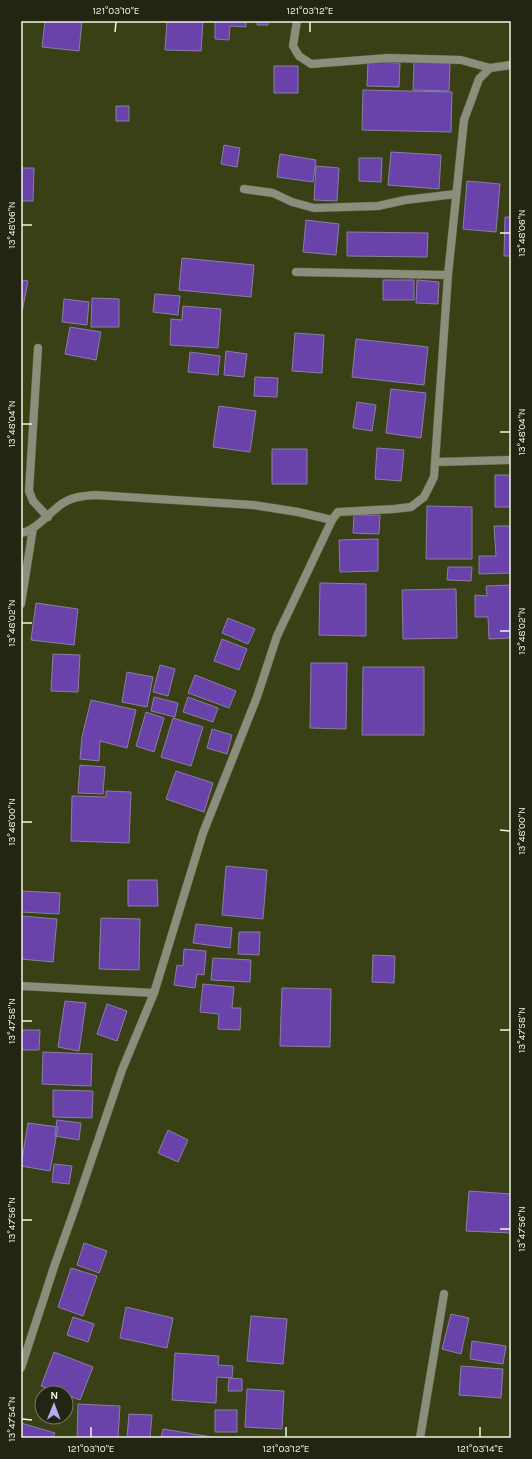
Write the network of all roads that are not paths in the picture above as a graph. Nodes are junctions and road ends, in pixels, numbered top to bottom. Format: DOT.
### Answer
graph roads {
  1 [pos="296,21"];
  2 [pos="511,65"];
  3 [pos="490,68"];
  4 [pos="244,189"];
  5 [pos="456,194"];
  6 [pos="296,272"];
  7 [pos="448,275"];
  8 [pos="38,348"];
  9 [pos="511,460"];
  10 [pos="436,462"];
  11 [pos="48,517"];
  12 [pos="332,520"];
  13 [pos="33,528"];
  14 [pos="21,533"];
  15 [pos="21,604"];
  16 [pos="21,986"];
  17 [pos="154,993"];
  18 [pos="444,1294"];
  19 [pos="21,1368"];
  20 [pos="420,1438"];
  1 -- 3 [label="street"];
  2 -- 3 [label="street"];
  3 -- 5 [label="street"];
  4 -- 5 [label="street"];
  5 -- 7 [label="street"];
  6 -- 7 [label="street"];
  7 -- 10 [label="street"];
  8 -- 11 [label="street"];
  9 -- 10 [label="street"];
  10 -- 12 [label="street"];
  11 -- 12 [label="street"];
  11 -- 13 [label="street"];
  12 -- 17 [label="street"];
  13 -- 14 [label="street"];
  13 -- 15 [label="street"];
  16 -- 17 [label="street"];
  17 -- 19 [label="street"];
  18 -- 20 [label="street"];
}
